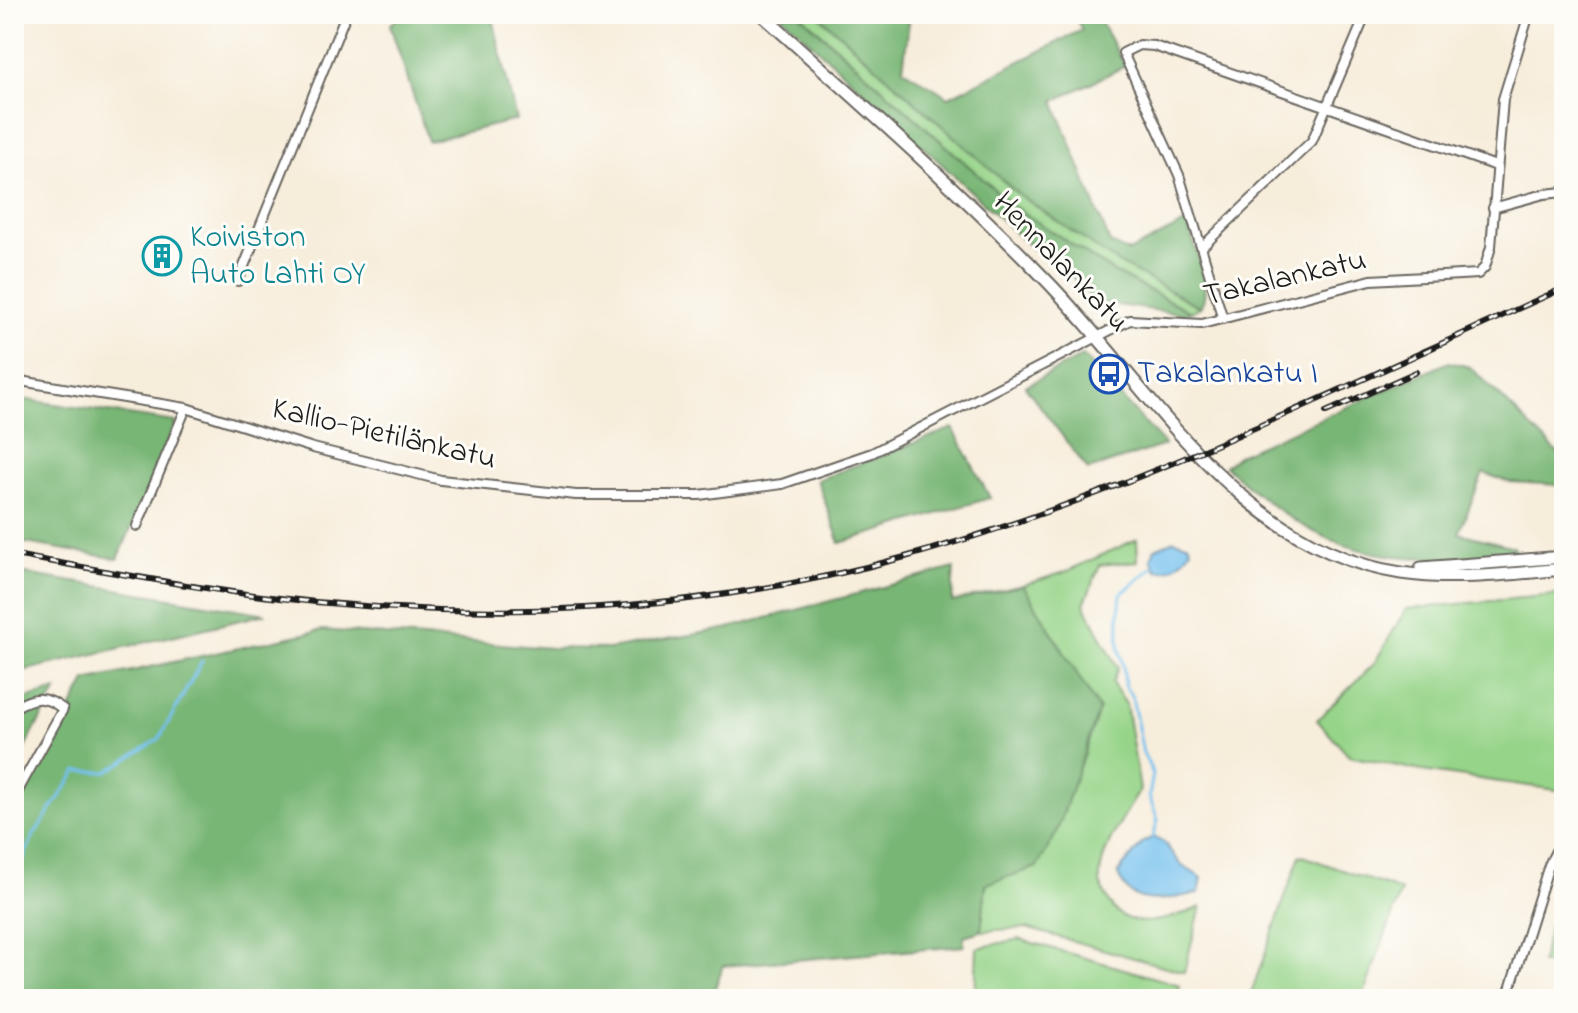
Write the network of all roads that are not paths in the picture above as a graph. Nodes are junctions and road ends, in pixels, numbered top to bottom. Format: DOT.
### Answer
graph roads {
  1 [pos="346,14"];
  2 [pos="761,14"];
  3 [pos="1366,14"];
  4 [pos="1529,14"];
  5 [pos="1329,107"];
  6 [pos="1496,166"];
  7 [pos="1564,192"];
  8 [pos="1493,208"];
  9 [pos="1203,246"];
  10 [pos="238,281"];
  11 [pos="1223,319"];
  12 [pos="1098,336"];
  13 [pos="14,380"];
  14 [pos="186,408"];
  15 [pos="137,526"];
  16 [pos="1564,557"];
  17 [pos="1366,563"];
  18 [pos="1564,569"];
  19 [pos="14,708"];
  20 [pos="14,798"];
  21 [pos="1564,845"];
  22 [pos="1507,999"];
  1 -- 10 [label="street"];
  2 -- 12 [label="street, Hennalankatu"];
  3 -- 5 [label="street"];
  4 -- 6 [label="street"];
  5 -- 6 [label="street"];
  5 -- 9 [label="street"];
  5 -- 9 [label="street"];
  6 -- 8 [label="street"];
  7 -- 8 [label="street"];
  8 -- 11 [label="street, Takalankatu"];
  9 -- 11 [label="street"];
  11 -- 12 [label="street, Takalankatu"];
  12 -- 14 [label="street, Kallio-Pietilänkatu"];
  12 -- 17 [label="street, Hennalankatu"];
  13 -- 14 [label="street, Kallio-Pietilänkatu"];
  14 -- 15 [label="street"];
  16 -- 17 [label="street, Hennalankatu"];
  17 -- 18 [label="street, Hennalankatu"];
  19 -- 20 [label="street"];
  21 -- 22 [label="street"];
}
